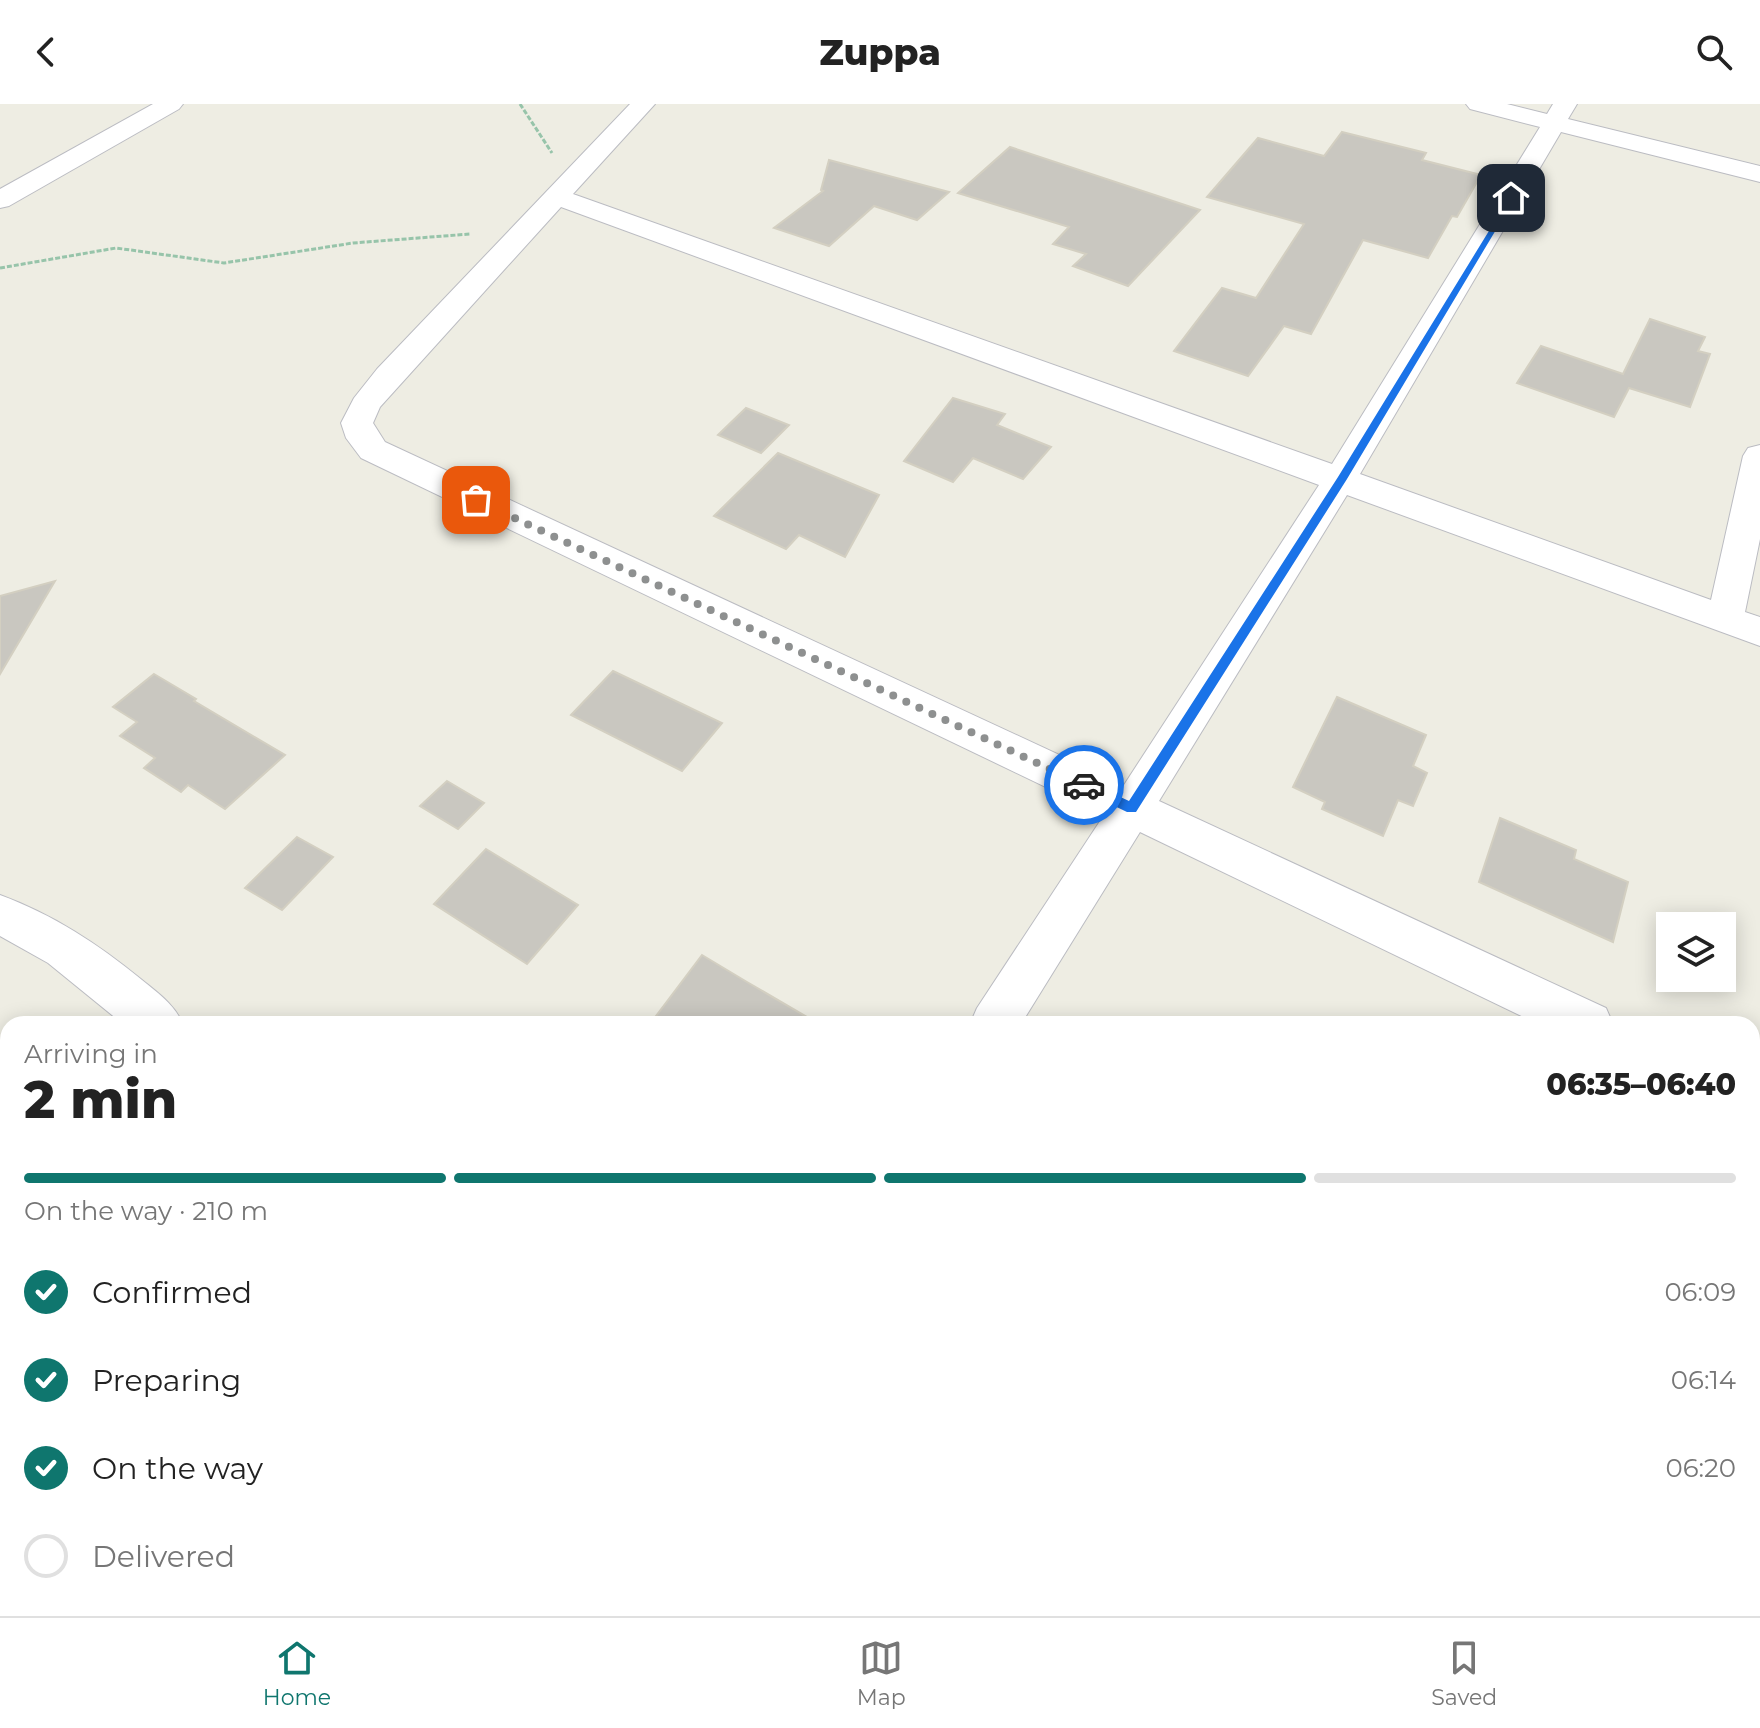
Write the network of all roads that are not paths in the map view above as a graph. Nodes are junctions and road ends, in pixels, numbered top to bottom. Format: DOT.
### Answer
graph roads {
  1 [pos="171,104"];
  2 [pos="643,104"];
  3 [pos="1478,104"];
  4 [pos="1560,114"];
  5 [pos="1760,174"];
  6 [pos="562,188"];
  7 [pos="0,200"];
  8 [pos="1760,456"];
  9 [pos="1342,479"];
  10 [pos="1725,620"];
  11 [pos="1760,632"];
  12 [pos="1131,808"];
  13 [pos="0,915"];
  14 [pos="149,1016"];
  15 [pos="999,1016"];
  16 [pos="1572,1016"];
  1 -- 7 [label="street"];
  2 -- 6 [label="street"];
  3 -- 4 [label="street"];
  4 -- 5 [label="street"];
  4 -- 9 [label="street"];
  6 -- 9 [label="street"];
  6 -- 12 [label="street"];
  8 -- 10 [label="street"];
  9 -- 10 [label="street"];
  9 -- 12 [label="street"];
  10 -- 11 [label="street"];
  12 -- 15 [label="street"];
  12 -- 16 [label="street"];
  13 -- 14 [label="street"];
}
